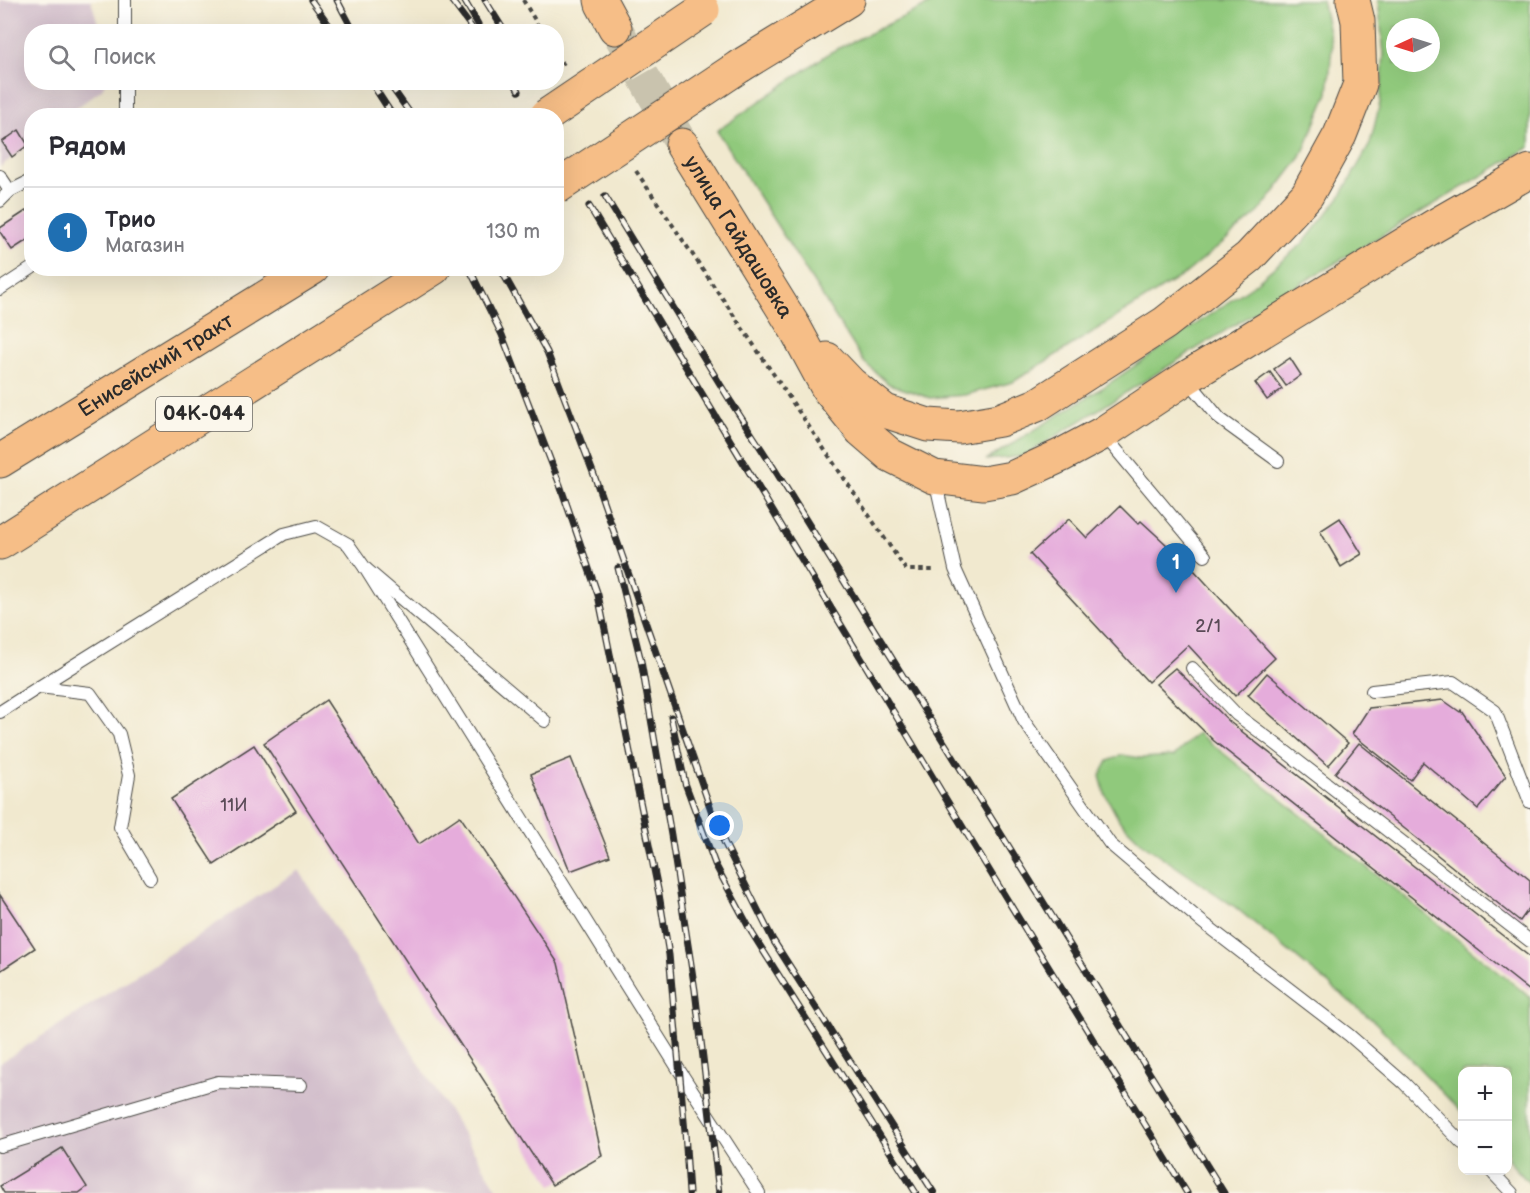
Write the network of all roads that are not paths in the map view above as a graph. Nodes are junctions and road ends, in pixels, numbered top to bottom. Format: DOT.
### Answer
graph roads {
  1 [pos="125,0"];
  2 [pos="848,0"];
  3 [pos="1353,0"];
  4 [pos="711,5"];
  5 [pos="125,24"];
  6 [pos="125,90"];
  7 [pos="125,108"];
  8 [pos="558,108"];
  9 [pos="682,145"];
  10 [pos="1530,171"];
  11 [pos="0,176"];
  12 [pos="564,183"];
  13 [pos="24,184"];
  14 [pos="10,191"];
  15 [pos="0,201"];
  16 [pos="24,273"];
  17 [pos="300,276"];
  18 [pos="422,277"];
  19 [pos="0,289"];
  20 [pos="795,328"];
  21 [pos="1186,378"];
  22 [pos="1103,433"];
  23 [pos="1278,460"];
  24 [pos="0,461"];
  25 [pos="934,477"];
  26 [pos="0,543"];
  27 [pos="1205,556"];
  28 [pos="364,568"];
  29 [pos="1192,668"];
  30 [pos="39,687"];
  31 [pos="1372,691"];
  32 [pos="0,712"];
  33 [pos="545,721"];
  34 [pos="1530,802"];
  35 [pos="150,878"];
  36 [pos="1530,941"];
  37 [pos="301,1085"];
  38 [pos="1458,1139"];
  39 [pos="0,1146"];
  40 [pos="1495,1175"];
  41 [pos="759,1193"];
  42 [pos="1512,1193"];
  1 -- 5 [label="lane"];
  2 -- 12 [label="main road, bridge"];
  3 -- 20 [label="main road"];
  4 -- 8 [label="main road, bridge"];
  6 -- 7 [label="lane"];
  9 -- 20 [label="main road, улица Гайдашовка"];
  10 -- 21 [label="main road"];
  11 -- 14 [label="lane"];
  13 -- 14 [label="lane"];
  14 -- 15 [label="lane"];
  16 -- 19 [label="lane"];
  17 -- 24 [label="main road, Енисейский тракт / 04К-044"];
  18 -- 26 [label="main road, 04К-044"];
  20 -- 25 [label="main road"];
  21 -- 22 [label="main road"];
  21 -- 23 [label="lane"];
  22 -- 25 [label="main road"];
  22 -- 27 [label="lane"];
  25 -- 38 [label="lane"];
  28 -- 30 [label="lane"];
  28 -- 33 [label="lane"];
  28 -- 41 [label="lane"];
  29 -- 36 [label="lane"];
  30 -- 32 [label="lane"];
  30 -- 35 [label="lane"];
  31 -- 34 [label="lane"];
  37 -- 39 [label="lane"];
  40 -- 42 [label="lane"];
}
